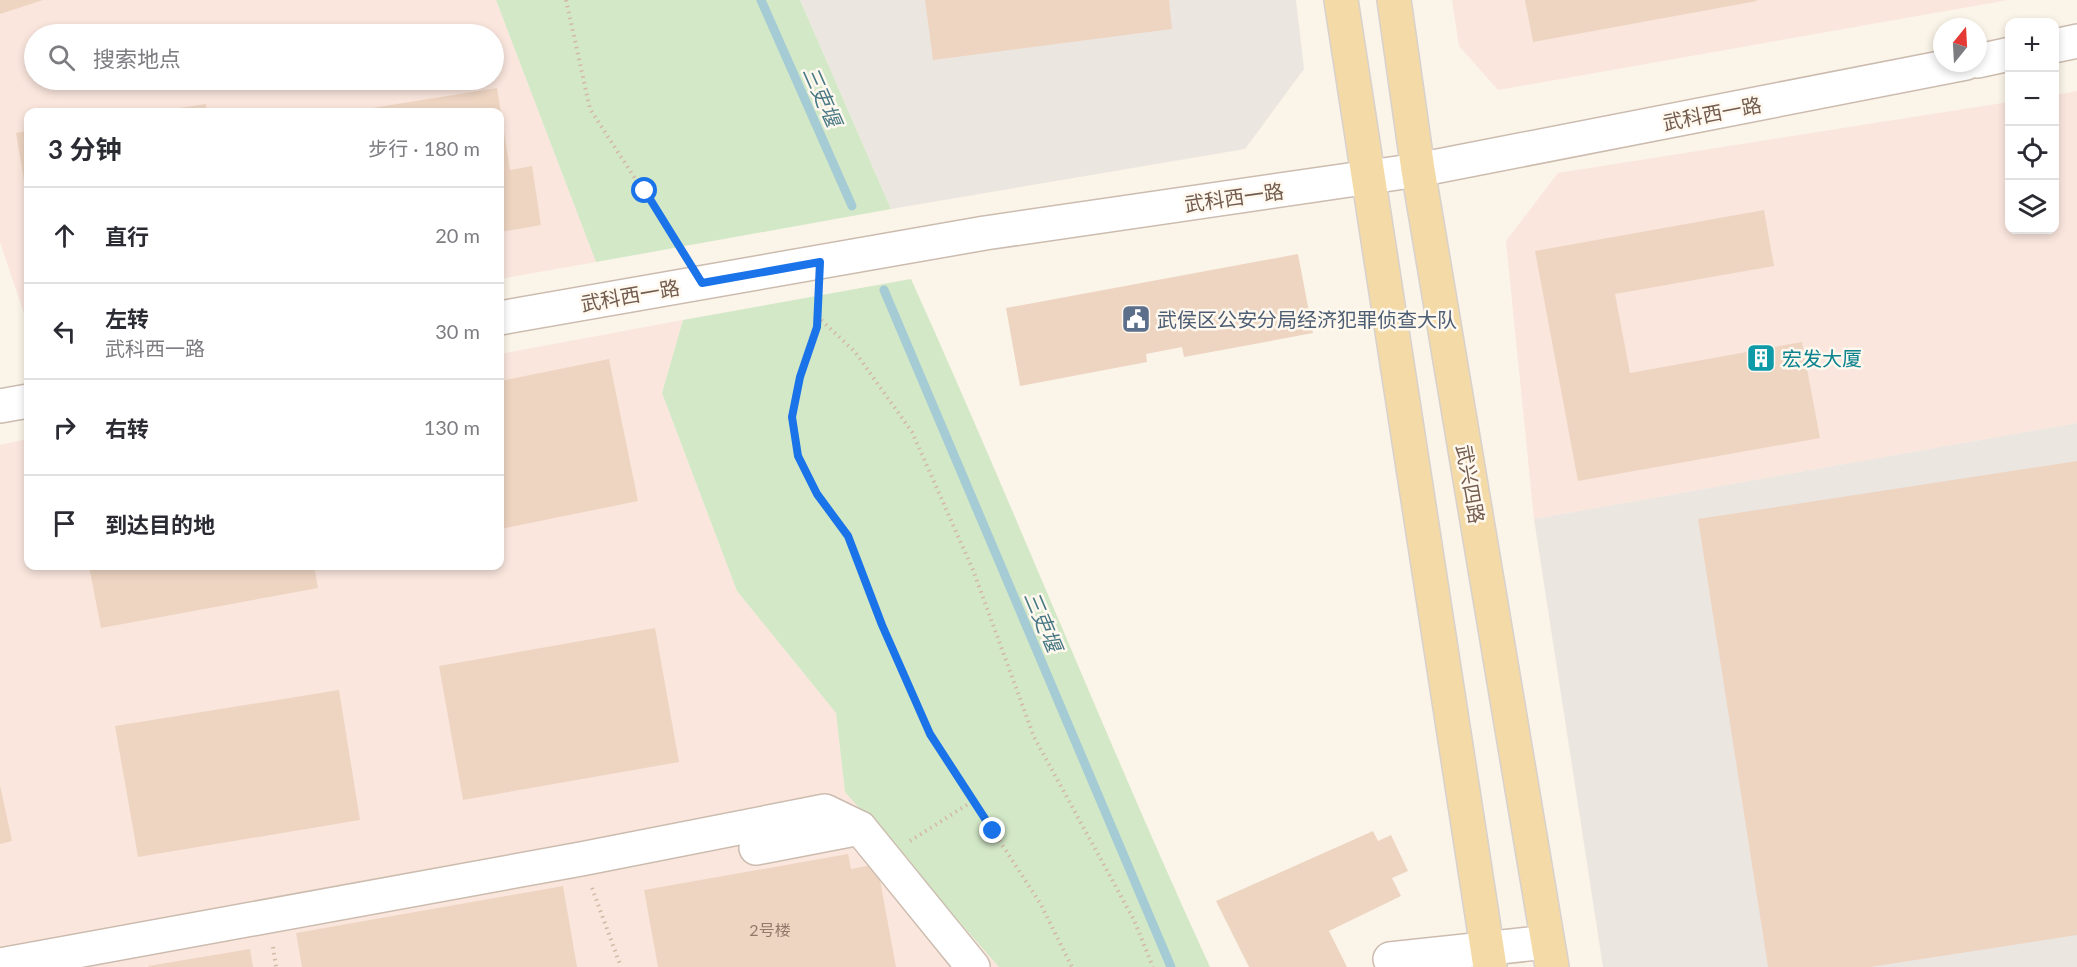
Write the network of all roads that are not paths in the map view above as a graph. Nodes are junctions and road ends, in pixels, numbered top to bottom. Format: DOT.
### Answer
graph roads {
  1 [pos="1341,0"];
  2 [pos="1394,0"];
  3 [pos="2077,41"];
  4 [pos="2059,45"];
  5 [pos="2005,55"];
  6 [pos="1987,59"];
  7 [pos="1933,69"];
  8 [pos="1418,170"];
  9 [pos="1369,177"];
  10 [pos="504,317"];
  11 [pos="860,828"];
  12 [pos="756,848"];
  13 [pos="1550,955"];
  14 [pos="1489,958"];
  15 [pos="1390,959"];
  16 [pos="0,965"];
  17 [pos="973,967"];
  1 -- 9 [label="main road"];
  2 -- 8 [label="main road, 武兴四路"];
  3 -- 4 [label="street"];
  5 -- 6 [label="street"];
  7 -- 8 [label="street, 武科西一路"];
  8 -- 9 [label="street, 武科西一路"];
  8 -- 13 [label="main road, 武兴四路"];
  9 -- 10 [label="street, 武科西一路"];
  9 -- 14 [label="main road"];
  11 -- 12 [label="street"];
  11 -- 16 [label="street"];
  11 -- 17 [label="street"];
  13 -- 14 [label="street"];
  14 -- 15 [label="street"];
}
